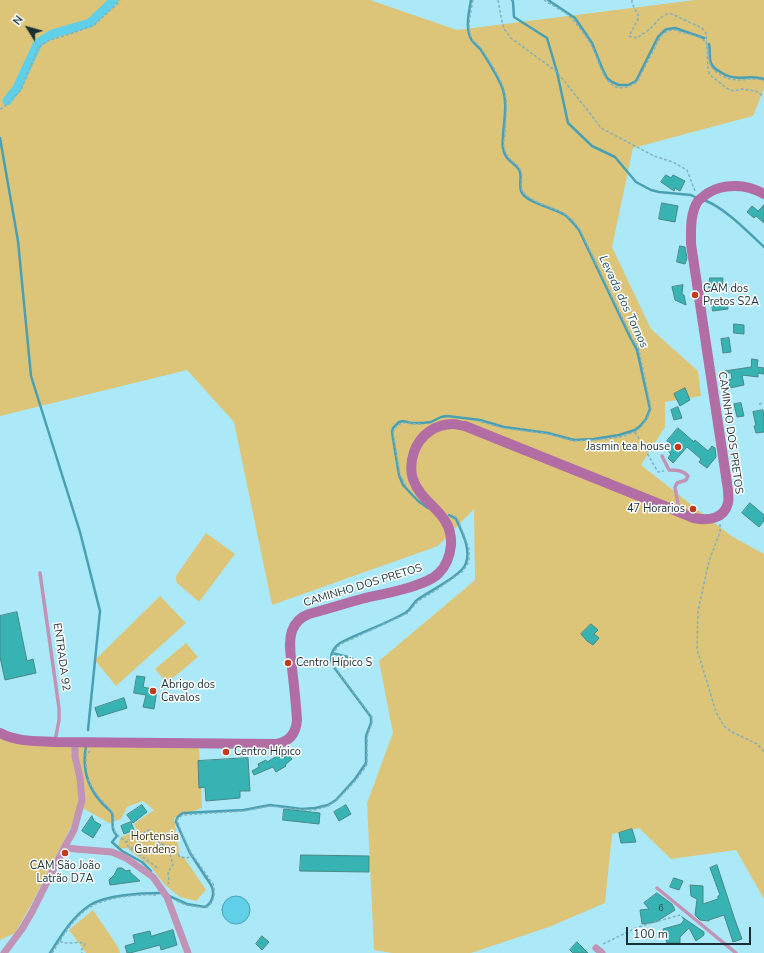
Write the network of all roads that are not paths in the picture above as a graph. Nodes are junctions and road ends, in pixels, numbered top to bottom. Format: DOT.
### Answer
graph roads {
  1 [pos="764,194"];
  2 [pos="662,456"];
  3 [pos="679,512"];
  4 [pos="40,573"];
  5 [pos="0,733"];
  6 [pos="55,742"];
  7 [pos="75,742"];
  8 [pos="64,848"];
  9 [pos="657,888"];
  10 [pos="596,948"];
  11 [pos="4,953"];
  12 [pos="188,953"];
  13 [pos="602,953"];
  14 [pos="736,953"];
  1 -- 3 [label="main road, CAMINHO DOS PRETOS"];
  2 -- 3 [label="lane"];
  3 -- 7 [label="main road, CAMINHO DOS PRETOS"];
  4 -- 6 [label="lane, ENTRADA 92"];
  5 -- 6 [label="main road, CAMINHO DOS PRETOS"];
  6 -- 7 [label="main road, CAMINHO DOS PRETOS"];
  7 -- 8 [label="street"];
  8 -- 11 [label="street"];
  8 -- 12 [label="street"];
  9 -- 14 [label="lane"];
  10 -- 13 [label="street"];
}
